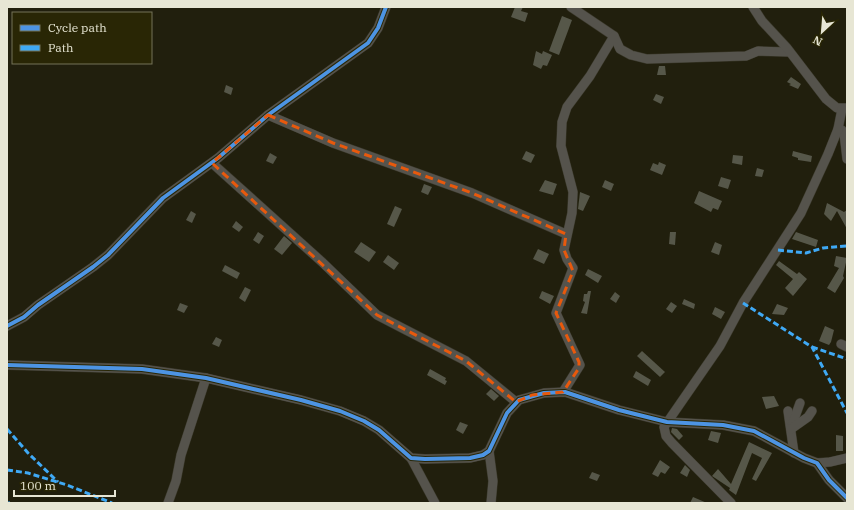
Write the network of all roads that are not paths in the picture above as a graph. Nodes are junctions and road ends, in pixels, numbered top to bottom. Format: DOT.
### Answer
graph roads {
  1 [pos="386,7"];
  2 [pos="571,7"];
  3 [pos="753,7"];
  4 [pos="614,36"];
  5 [pos="789,52"];
  6 [pos="845,109"];
  7 [pos="268,115"];
  8 [pos="838,129"];
  9 [pos="847,159"];
  10 [pos="212,163"];
  11 [pos="566,234"];
  12 [pos="7,326"];
  13 [pos="7,365"];
  14 [pos="206,378"];
  15 [pos="563,392"];
  16 [pos="516,402"];
  17 [pos="800,403"];
  18 [pos="788,411"];
  19 [pos="812,411"];
  20 [pos="667,422"];
  21 [pos="791,429"];
  22 [pos="490,451"];
  23 [pos="794,453"];
  24 [pos="411,458"];
  25 [pos="847,458"];
  26 [pos="816,462"];
  27 [pos="847,498"];
  28 [pos="168,503"];
  29 [pos="435,503"];
  30 [pos="491,503"];
  31 [pos="731,503"];
  1 -- 7 [label="street"];
  2 -- 4 [label="street"];
  3 -- 5 [label="street"];
  4 -- 5 [label="street"];
  4 -- 11 [label="street"];
  5 -- 6 [label="street"];
  6 -- 8 [label="street"];
  7 -- 10 [label="street"];
  7 -- 11 [label="street"];
  8 -- 9 [label="street"];
  8 -- 20 [label="street"];
  10 -- 12 [label="street"];
  10 -- 16 [label="street"];
  11 -- 15 [label="street"];
  13 -- 14 [label="street"];
  14 -- 24 [label="street"];
  14 -- 28 [label="street"];
  15 -- 16 [label="street"];
  15 -- 20 [label="street"];
  16 -- 22 [label="street"];
  17 -- 21 [label="street"];
  18 -- 21 [label="street"];
  19 -- 21 [label="street"];
  20 -- 23 [label="street"];
  20 -- 31 [label="street"];
  21 -- 23 [label="street"];
  22 -- 24 [label="street"];
  22 -- 30 [label="street"];
  23 -- 26 [label="street"];
  24 -- 29 [label="street"];
  25 -- 26 [label="street"];
  26 -- 27 [label="street"];
}
